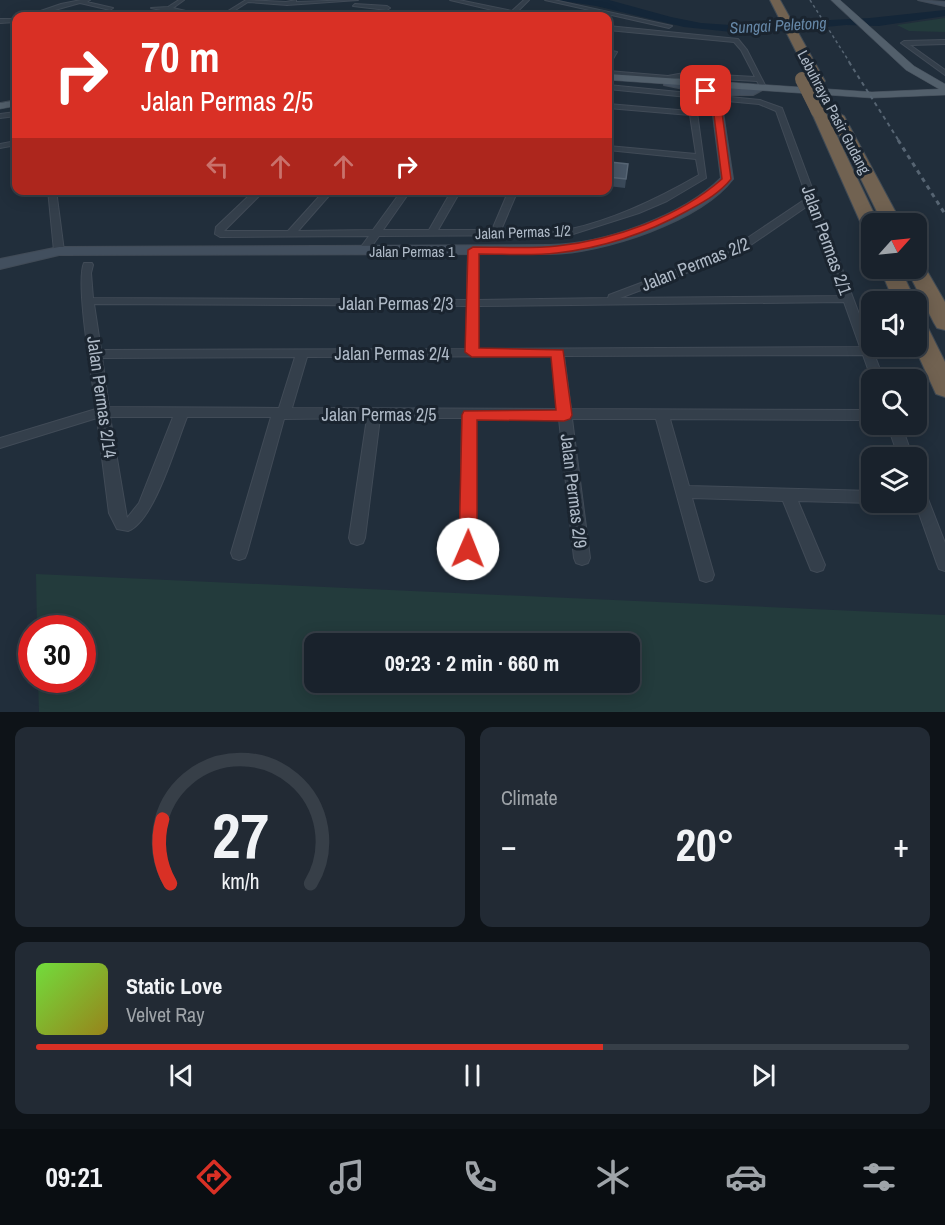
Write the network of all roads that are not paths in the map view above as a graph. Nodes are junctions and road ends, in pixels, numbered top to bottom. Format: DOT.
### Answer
graph roads {
  1 [pos="182,0"];
  2 [pos="295,0"];
  3 [pos="452,0"];
  4 [pos="527,0"];
  5 [pos="548,0"];
  6 [pos="763,0"];
  7 [pos="776,0"];
  8 [pos="835,0"];
  9 [pos="844,0"];
  10 [pos="922,0"];
  11 [pos="53,1"];
  12 [pos="71,1"];
  13 [pos="85,1"];
  14 [pos="249,1"];
  15 [pos="357,2"];
  16 [pos="942,3"];
  17 [pos="287,4"];
  18 [pos="110,8"];
  19 [pos="154,8"];
  20 [pos="387,8"];
  21 [pos="170,9"];
  22 [pos="39,12"];
  23 [pos="185,12"];
  24 [pos="230,12"];
  25 [pos="508,12"];
  26 [pos="514,12"];
  27 [pos="604,12"];
  28 [pos="612,14"];
  29 [pos="858,16"];
  30 [pos="612,28"];
  31 [pos="872,28"];
  32 [pos="787,34"];
  33 [pos="708,37"];
  34 [pos="945,42"];
  35 [pos="614,52"];
  36 [pos="612,62"];
  37 [pos="918,63"];
  38 [pos="945,73"];
  39 [pos="922,75"];
  40 [pos="612,76"];
  41 [pos="612,76"];
  42 [pos="612,77"];
  43 [pos="945,78"];
  44 [pos="667,83"];
  45 [pos="761,86"];
  46 [pos="945,91"];
  47 [pos="908,93"];
  48 [pos="883,95"];
  49 [pos="691,96"];
  50 [pos="716,98"];
  51 [pos="612,104"];
  52 [pos="826,111"];
  53 [pos="694,112"];
  54 [pos="612,148"];
  55 [pos="700,157"];
  56 [pos="53,195"];
  57 [pos="256,195"];
  58 [pos="325,195"];
  59 [pos="403,195"];
  60 [pos="454,195"];
  61 [pos="512,195"];
  62 [pos="813,198"];
  63 [pos="866,213"];
  64 [pos="886,213"];
  65 [pos="495,233"];
  66 [pos="375,234"];
  67 [pos="431,234"];
  68 [pos="289,235"];
  69 [pos="473,250"];
  70 [pos="59,251"];
  71 [pos="363,251"];
  72 [pos="0,264"];
  73 [pos="88,265"];
  74 [pos="922,279"];
  75 [pos="848,298"];
  76 [pos="603,300"];
  77 [pos="88,301"];
  78 [pos="473,303"];
  79 [pos="945,323"];
  80 [pos="861,332"];
  81 [pos="927,350"];
  82 [pos="861,351"];
  83 [pos="472,352"];
  84 [pos="302,353"];
  85 [pos="558,353"];
  86 [pos="96,354"];
  87 [pos="945,388"];
  88 [pos="103,412"];
  89 [pos="182,412"];
  90 [pos="282,414"];
  91 [pos="374,414"];
  92 [pos="662,414"];
  93 [pos="469,415"];
  94 [pos="564,415"];
  95 [pos="861,415"];
  96 [pos="0,443"];
  97 [pos="683,492"];
  98 [pos="788,495"];
  99 [pos="861,497"];
  100 [pos="925,513"];
  101 [pos="357,538"];
  102 [pos="468,549"];
  103 [pos="239,553"];
  104 [pos="582,558"];
  105 [pos="945,564"];
  106 [pos="818,565"];
  107 [pos="706,575"];
  1 -- 21 [label="street"];
  2 -- 17 [label="street"];
  3 -- 25 [label="street"];
  4 -- 26 [label="street"];
  5 -- 27 [label="street"];
  6 -- 32 [label="highway, Lebuhraya Pasir Gudang"];
  7 -- 32 [label="highway, Lebuhraya Pasir Gudang"];
  8 -- 29 [label="main road"];
  9 -- 29 [label="main road"];
  10 -- 16 [label="street"];
  11 -- 12 [label="street"];
  12 -- 13 [label="street"];
  12 -- 22 [label="street"];
  13 -- 18 [label="street"];
  14 -- 17 [label="street"];
  14 -- 24 [label="street"];
  15 -- 17 [label="street"];
  15 -- 20 [label="street"];
  19 -- 21 [label="street"];
  21 -- 23 [label="street"];
  28 -- 33 [label="street"];
  29 -- 31 [label="main road"];
  30 -- 33 [label="street"];
  31 -- 37 [label="main road"];
  31 -- 39 [label="main road"];
  32 -- 52 [label="highway, Lebuhraya Pasir Gudang"];
  32 -- 52 [label="highway, Lebuhraya Pasir Gudang, bridge"];
  33 -- 45 [label="street"];
  34 -- 38 [label="street"];
  35 -- 36 [label="street"];
  37 -- 43 [label="main road"];
  37 -- 46 [label="main road"];
  39 -- 46 [label="main road"];
  39 -- 47 [label="main road"];
  40 -- 45 [label="street"];
  41 -- 44 [label="main road"];
  42 -- 49 [label="street"];
  44 -- 45 [label="main road"];
  44 -- 50 [label="street"];
  45 -- 48 [label="main road"];
  45 -- 50 [label="street"];
  46 -- 47 [label="main road"];
  46 -- 48 [label="main road"];
  47 -- 48 [label="main road"];
  49 -- 50 [label="street"];
  49 -- 53 [label="street, Jalan Permas 1/2"];
  50 -- 62 [label="street, Jalan Permas 2/1"];
  50 -- 69 [label="street, Jalan Permas 1"];
  51 -- 53 [label="street"];
  52 -- 63 [label="highway, Lebuhraya Pasir Gudang"];
  52 -- 64 [label="highway, Lebuhraya Pasir Gudang"];
  53 -- 55 [label="street, Jalan Permas 1/2"];
  54 -- 55 [label="street"];
  55 -- 65 [label="street, Jalan Permas 1/2"];
  56 -- 70 [label="street"];
  57 -- 68 [label="street, Jalan Permas 1/2"];
  58 -- 68 [label="street"];
  59 -- 66 [label="street"];
  60 -- 67 [label="street"];
  61 -- 65 [label="street"];
  62 -- 75 [label="street, Jalan Permas 2/1"];
  62 -- 76 [label="street, Jalan Permas 2/2"];
  65 -- 67 [label="street, Jalan Permas 1/2"];
  66 -- 67 [label="street, Jalan Permas 1/2"];
  66 -- 68 [label="street, Jalan Permas 1/2"];
  66 -- 71 [label="street"];
  69 -- 71 [label="street, Jalan Permas 1"];
  69 -- 78 [label="street"];
  70 -- 71 [label="street, Jalan Permas 1"];
  70 -- 72 [label="street, Jalan Permas 1"];
  73 -- 77 [label="street, Jalan Permas 2/14"];
  74 -- 79 [label="highway"];
  75 -- 76 [label="street, Jalan Permas 2/3"];
  75 -- 80 [label="street, Jalan Permas 2/1"];
  76 -- 78 [label="street, Jalan Permas 2/3"];
  77 -- 78 [label="street, Jalan Permas 2/3"];
  77 -- 86 [label="street, Jalan Permas 2/14"];
  78 -- 83 [label="street"];
  81 -- 87 [label="highway"];
  82 -- 85 [label="street, Jalan Permas 2/4"];
  83 -- 84 [label="street, Jalan Permas 2/4"];
  83 -- 85 [label="street, Jalan Permas 2/4"];
  84 -- 86 [label="street, Jalan Permas 2/4"];
  84 -- 90 [label="street"];
  85 -- 94 [label="street, Jalan Permas 2/9"];
  86 -- 88 [label="street, Jalan Permas 2/14"];
  88 -- 89 [label="street, Jalan Permas 2/5"];
  88 -- 89 [label="street, Jalan Permas 2/14"];
  88 -- 96 [label="street, Jalan Permas 2/5"];
  89 -- 90 [label="street, Jalan Permas 2/5"];
  90 -- 91 [label="street, Jalan Permas 2/5"];
  90 -- 103 [label="street"];
  91 -- 93 [label="street, Jalan Permas 2/5"];
  91 -- 101 [label="street"];
  92 -- 94 [label="street, Jalan Permas 2/5"];
  92 -- 95 [label="street, Jalan Permas 2/5"];
  92 -- 97 [label="street"];
  93 -- 94 [label="street, Jalan Permas 2/5"];
  93 -- 102 [label="street"];
  94 -- 104 [label="street, Jalan Permas 2/9"];
  97 -- 98 [label="street"];
  97 -- 107 [label="street"];
  98 -- 99 [label="street"];
  98 -- 106 [label="street"];
  100 -- 105 [label="street"];
}
